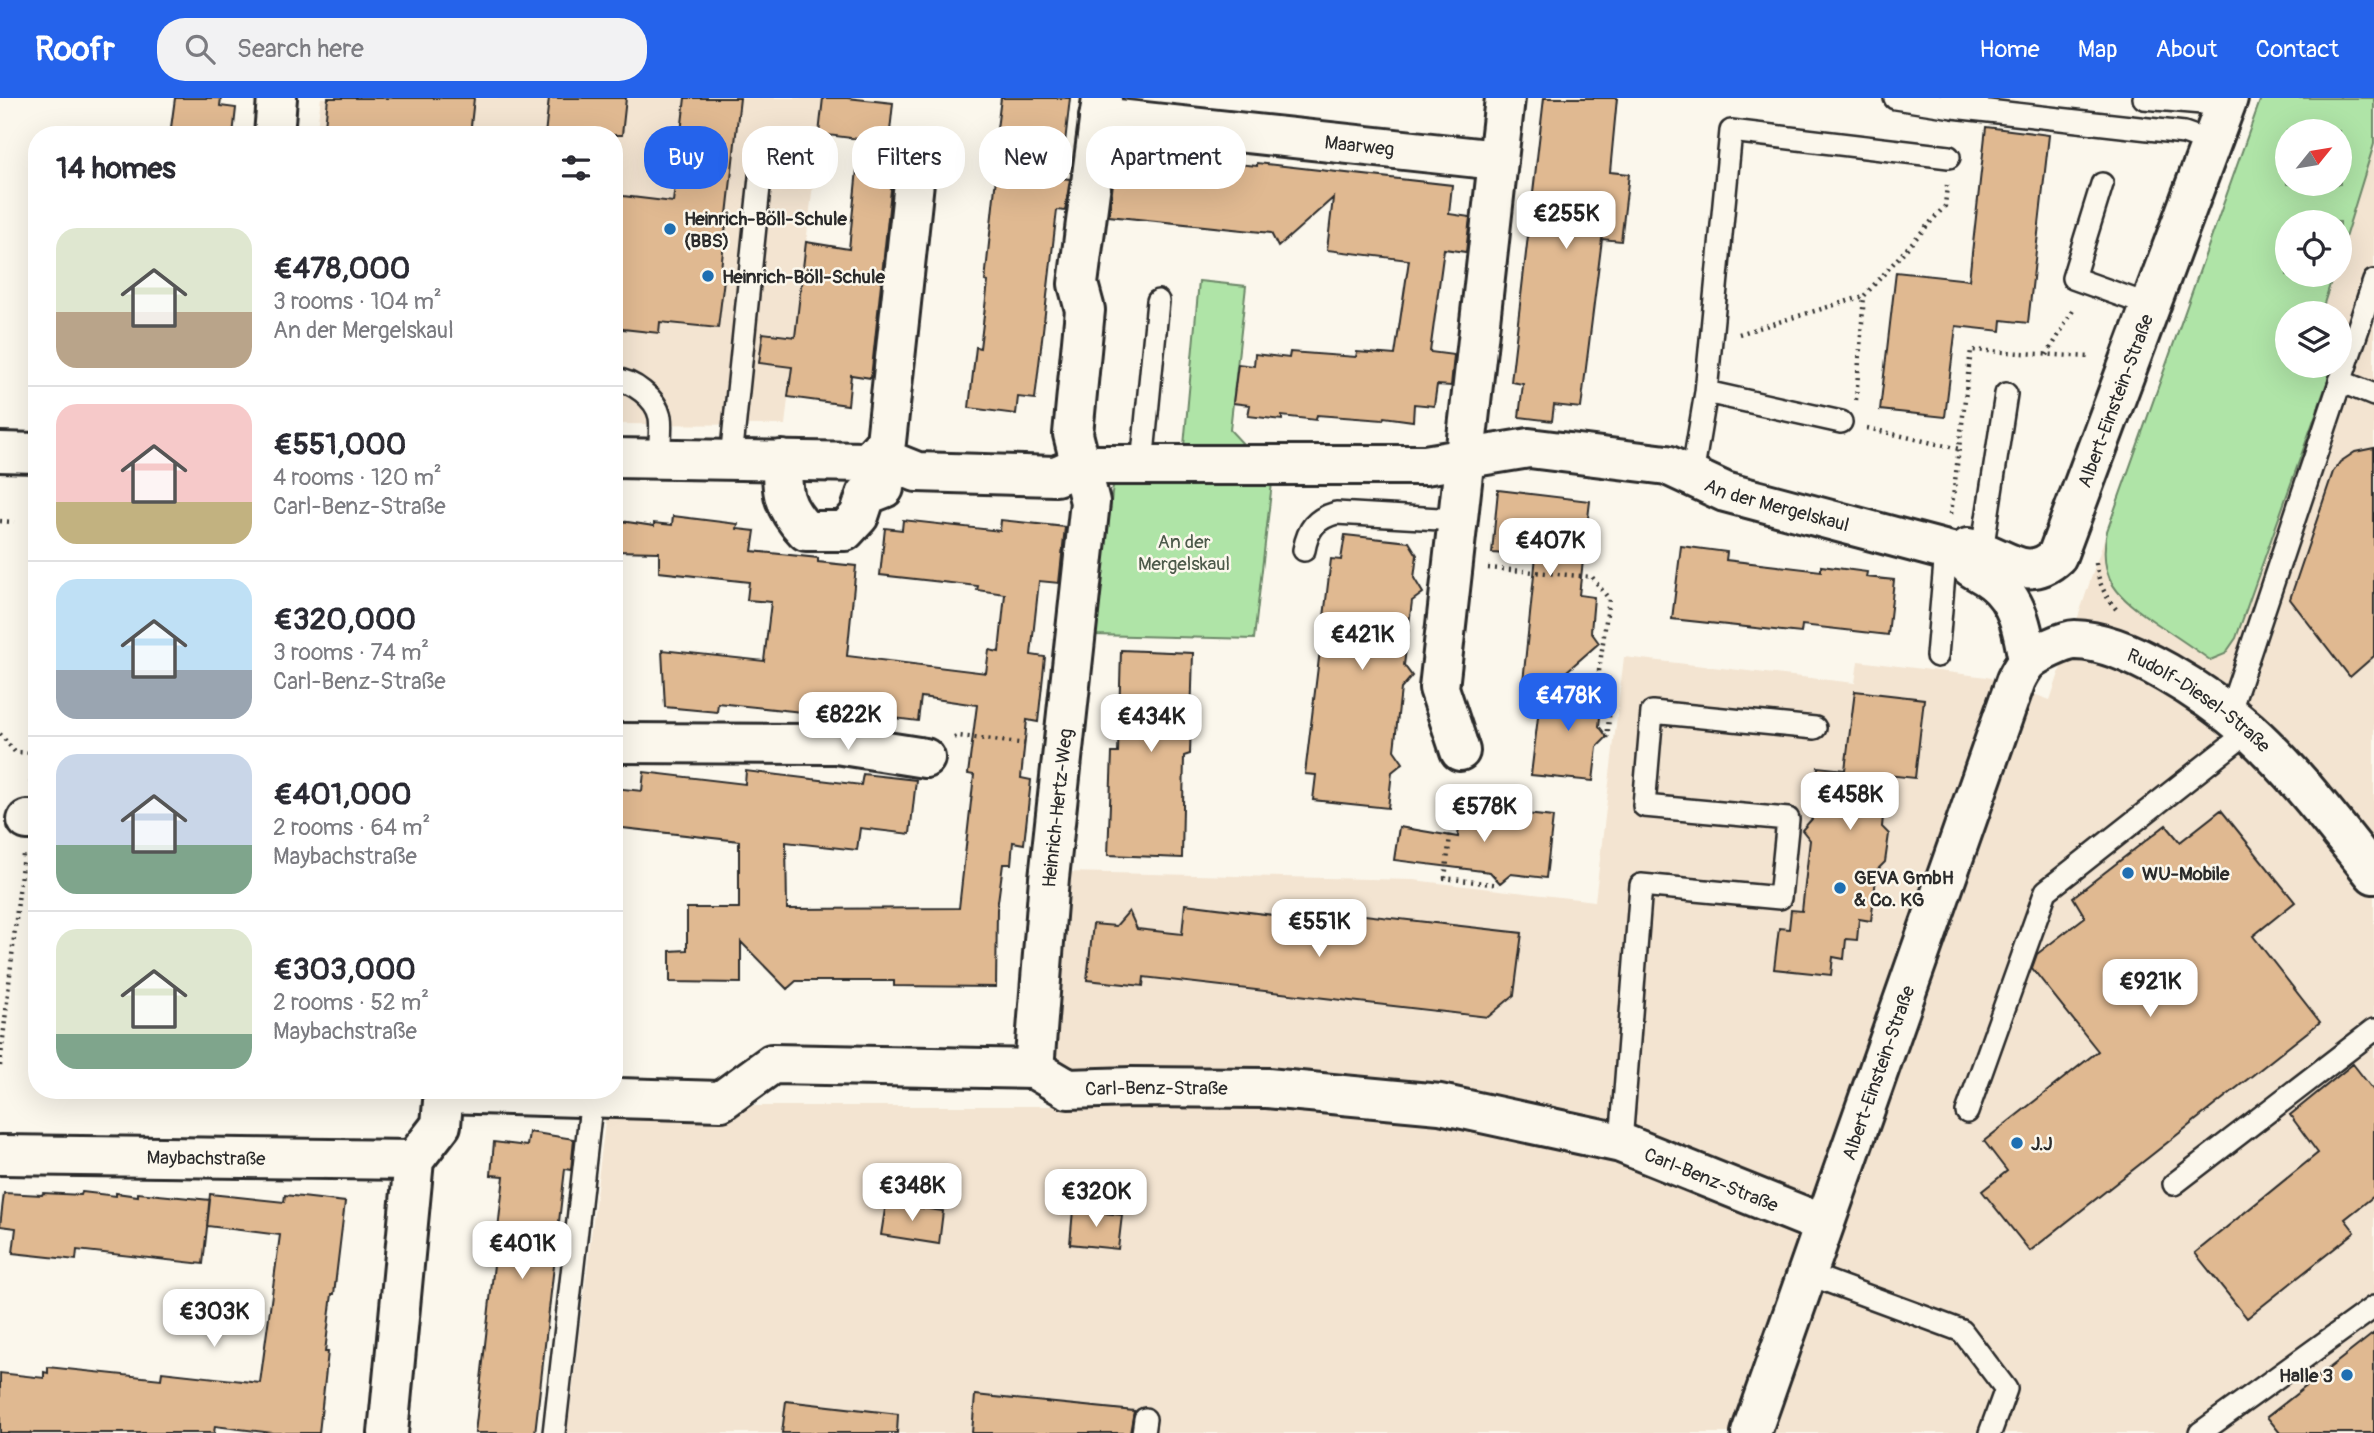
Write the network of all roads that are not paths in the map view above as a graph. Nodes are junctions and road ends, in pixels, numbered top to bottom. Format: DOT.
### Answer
graph roads {
  1 [pos="277,98"];
  2 [pos="1505,98"];
  3 [pos="1895,98"];
  4 [pos="2144,98"];
  5 [pos="1953,102"];
  6 [pos="2227,102"];
  7 [pos="1100,107"];
  8 [pos="275,126"];
  9 [pos="2213,143"];
  10 [pos="1950,157"];
  11 [pos="1497,160"];
  12 [pos="2102,184"];
  13 [pos="759,189"];
  14 [pos="913,189"];
  15 [pos="2374,281"];
  16 [pos="1158,301"];
  17 [pos="2151,306"];
  18 [pos="623,380"];
  19 [pos="2340,381"];
  20 [pos="1706,392"];
  21 [pos="2006,394"];
  22 [pos="2374,396"];
  23 [pos="1847,424"];
  24 [pos="0,452"];
  25 [pos="28,453"];
  26 [pos="623,458"];
  27 [pos="659,458"];
  28 [pos="731,459"];
  29 [pos="1463,459"];
  30 [pos="782,460"];
  31 [pos="882,463"];
  32 [pos="1080,465"];
  33 [pos="1142,465"];
  34 [pos="1692,476"];
  35 [pos="1457,520"];
  36 [pos="1304,551"];
  37 [pos="1962,552"];
  38 [pos="1937,656"];
  39 [pos="2028,661"];
  40 [pos="2239,722"];
  41 [pos="1815,728"];
  42 [pos="623,743"];
  43 [pos="1460,751"];
  44 [pos="925,758"];
  45 [pos="2374,874"];
  46 [pos="2374,1030"];
  47 [pos="1034,1069"];
  48 [pos="623,1098"];
  49 [pos="443,1099"];
  50 [pos="592,1099"];
  51 [pos="1967,1112"];
  52 [pos="1621,1143"];
  53 [pos="0,1156"];
  54 [pos="414,1160"];
  55 [pos="2174,1184"];
  56 [pos="1823,1224"];
  57 [pos="1808,1274"];
  58 [pos="2374,1307"];
  59 [pos="388,1433"];
  60 [pos="554,1433"];
  61 [pos="1751,1433"];
  62 [pos="1990,1433"];
  63 [pos="2200,1433"];
  1 -- 8 [label="street"];
  2 -- 11 [label="street"];
  3 -- 5 [label="lane"];
  4 -- 6 [label="lane"];
  5 -- 9 [label="lane"];
  6 -- 9 [label="street, Albert-Einstein-Straße"];
  7 -- 11 [label="street, Maarweg"];
  7 -- 32 [label="street, Maarweg"];
  9 -- 17 [label="street, Albert-Einstein-Straße"];
  10 -- 20 [label="lane"];
  11 -- 29 [label="street"];
  12 -- 17 [label="lane"];
  13 -- 28 [label="lane"];
  14 -- 31 [label="street"];
  15 -- 19 [label="lane"];
  16 -- 33 [label="lane"];
  17 -- 37 [label="street, Albert-Einstein-Straße"];
  18 -- 27 [label="lane"];
  19 -- 22 [label="lane"];
  19 -- 40 [label="lane"];
  20 -- 23 [label="lane"];
  20 -- 34 [label="lane"];
  21 -- 37 [label="lane"];
  24 -- 25 [label="street"];
  26 -- 27 [label="street, An der Mergelskaul"];
  27 -- 28 [label="street, An der Mergelskaul"];
  28 -- 30 [label="street, An der Mergelskaul"];
  29 -- 33 [label="street, An der Mergelskaul"];
  29 -- 34 [label="street, An der Mergelskaul"];
  29 -- 35 [label="street"];
  30 -- 31 [label="street, An der Mergelskaul"];
  30 -- 31 [label="street"];
  31 -- 32 [label="street, An der Mergelskaul"];
  32 -- 33 [label="street, An der Mergelskaul"];
  32 -- 47 [label="street, Heinrich-Hertz-Weg"];
  34 -- 37 [label="street, An der Mergelskaul"];
  35 -- 36 [label="lane"];
  35 -- 43 [label="street"];
  37 -- 38 [label="lane"];
  37 -- 39 [label="street, An der Mergelskaul"];
  39 -- 40 [label="street, Rudolf-Diesel-Straße"];
  39 -- 56 [label="street, Albert-Einstein-Straße"];
  40 -- 45 [label="street, Rudolf-Diesel-Straße"];
  40 -- 51 [label="lane"];
  41 -- 52 [label="lane"];
  42 -- 44 [label="street"];
  46 -- 55 [label="lane"];
  47 -- 48 [label="street, Carl-Benz-Straße"];
  47 -- 52 [label="street, Carl-Benz-Straße"];
  49 -- 54 [label="street"];
  50 -- 60 [label="lane"];
  52 -- 56 [label="street, Carl-Benz-Straße"];
  53 -- 54 [label="street, Maybachstraße"];
  54 -- 59 [label="street"];
  56 -- 57 [label="street, Albert-Einstein-Straße"];
  57 -- 61 [label="street, Albert-Einstein-Straße"];
  57 -- 62 [label="lane"];
  58 -- 63 [label="lane"];
}
